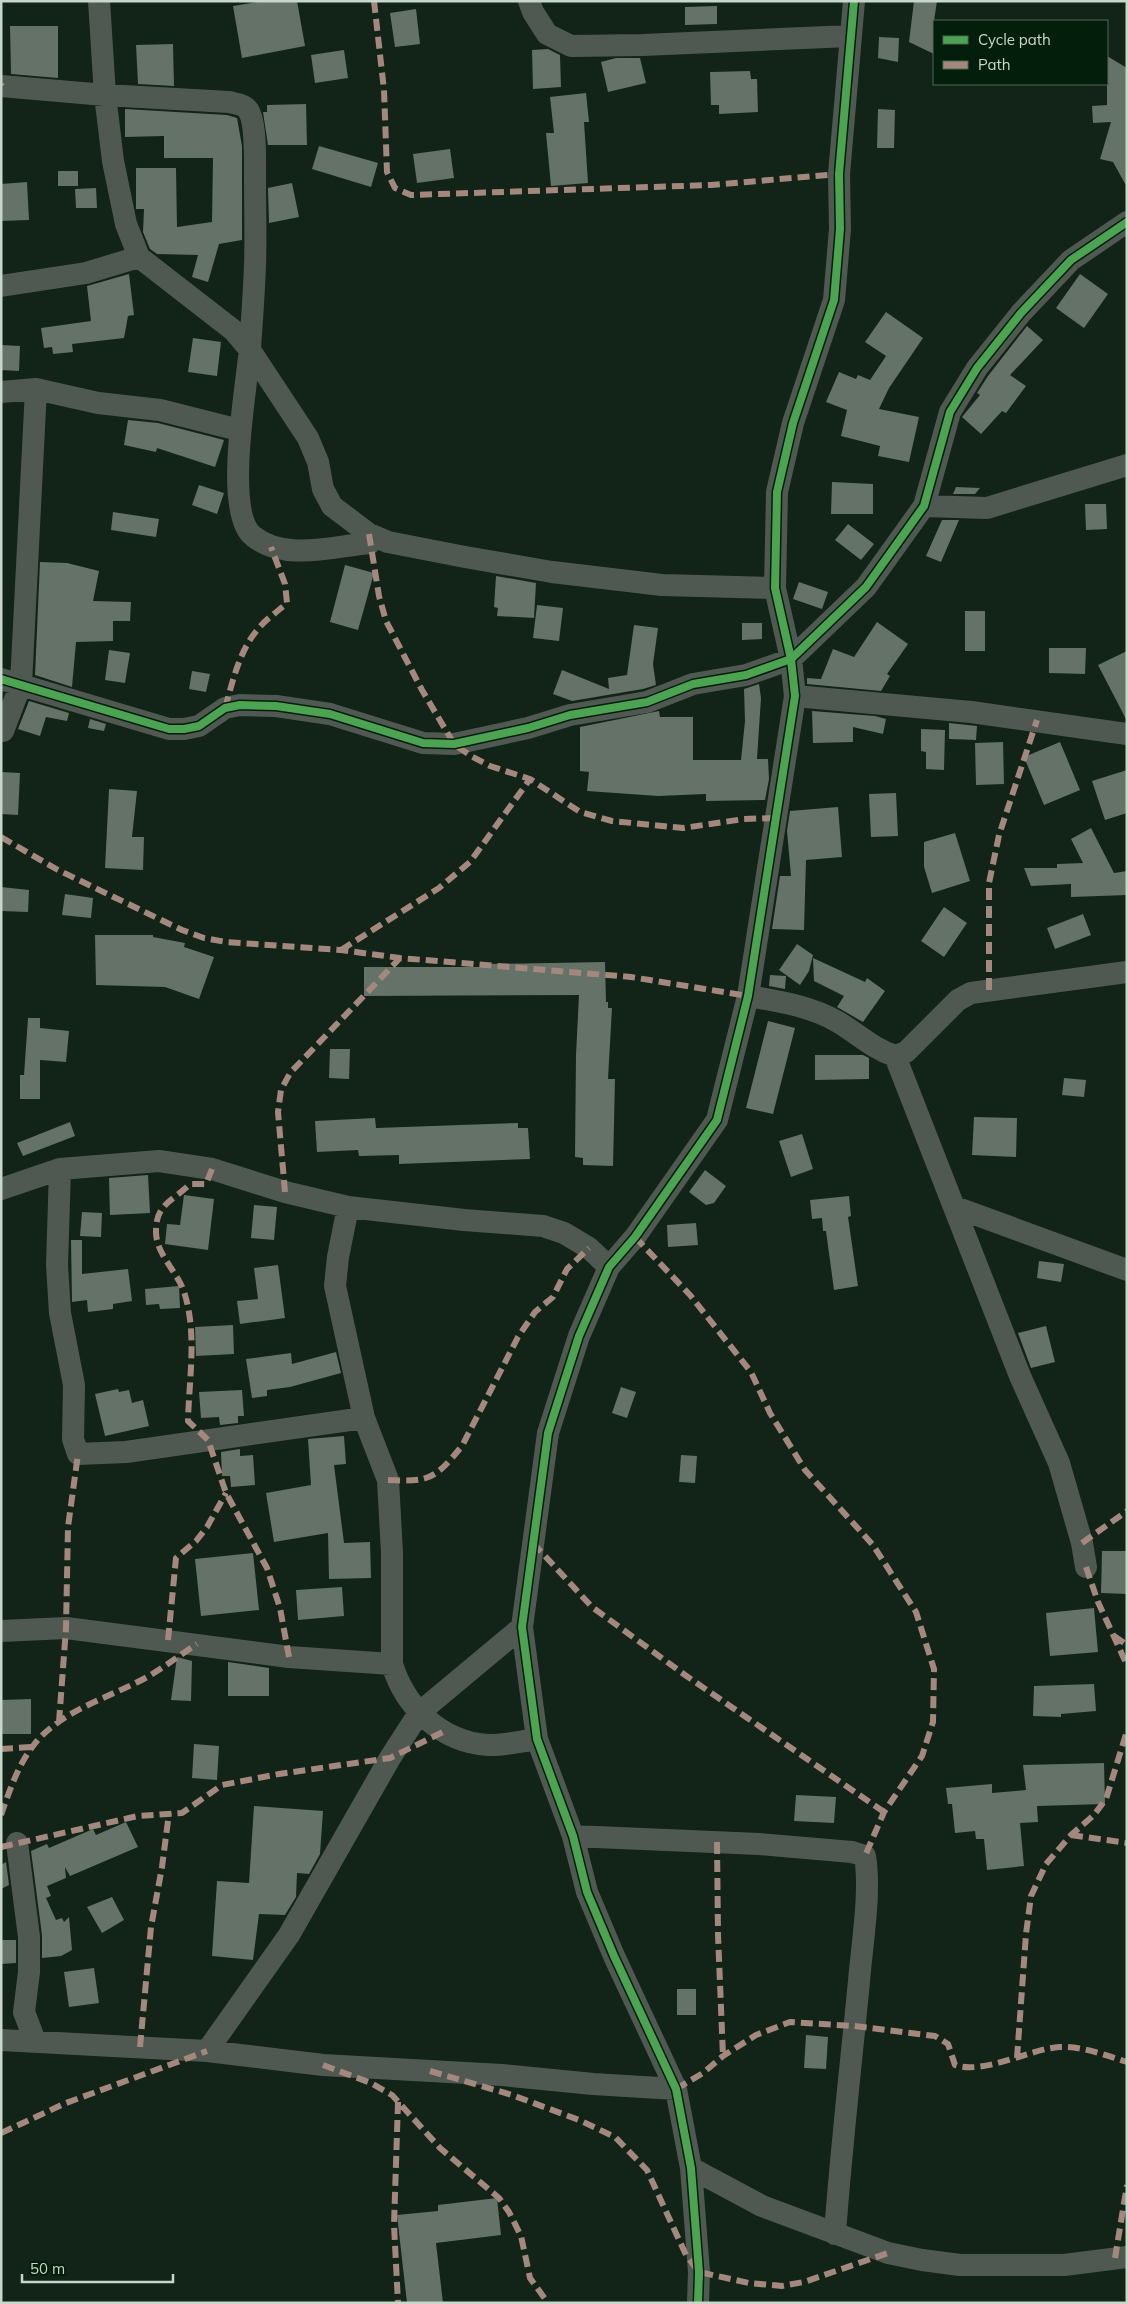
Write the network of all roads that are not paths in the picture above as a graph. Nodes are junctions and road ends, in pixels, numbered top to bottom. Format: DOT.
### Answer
graph roads {
  1 [pos="99,1"];
  2 [pos="529,1"];
  3 [pos="854,1"];
  4 [pos="850,36"];
  5 [pos="1,86"];
  6 [pos="105,95"];
  7 [pos="1127,222"];
  8 [pos="138,257"];
  9 [pos="1,286"];
  10 [pos="250,350"];
  11 [pos="36,389"];
  12 [pos="1,392"];
  13 [pos="239,430"];
  14 [pos="1127,465"];
  15 [pos="924,506"];
  16 [pos="370,543"];
  17 [pos="775,588"];
  18 [pos="791,659"];
  19 [pos="11,681"];
  20 [pos="795,696"];
  21 [pos="3,731"];
  22 [pos="1127,734"];
  23 [pos="1127,972"];
  24 [pos="748,996"];
  25 [pos="895,1056"];
  26 [pos="60,1170"];
  27 [pos="1,1189"];
  28 [pos="348,1207"];
  29 [pos="955,1207"];
  30 [pos="610,1267"];
  31 [pos="1127,1270"];
  32 [pos="364,1418"];
  33 [pos="1086,1567"];
  34 [pos="522,1627"];
  35 [pos="1,1631"];
  36 [pos="392,1664"];
  37 [pos="419,1713"];
  38 [pos="537,1739"];
  39 [pos="573,1836"];
  40 [pos="17,1844"];
  41 [pos="1,2040"];
  42 [pos="35,2041"];
  43 [pos="207,2051"];
  44 [pos="676,2089"];
  45 [pos="691,2168"];
  46 [pos="835,2234"];
  47 [pos="1127,2257"];
  48 [pos="698,2303"];
  1 -- 6 [label="street"];
  2 -- 4 [label="street"];
  3 -- 4 [label="street"];
  4 -- 17 [label="street"];
  5 -- 6 [label="street"];
  6 -- 8 [label="street"];
  6 -- 10 [label="street"];
  7 -- 15 [label="street"];
  8 -- 9 [label="street"];
  8 -- 10 [label="street"];
  10 -- 13 [label="street"];
  10 -- 17 [label="street"];
  11 -- 12 [label="street"];
  11 -- 13 [label="street"];
  11 -- 19 [label="street"];
  13 -- 16 [label="street"];
  14 -- 15 [label="street"];
  15 -- 18 [label="street"];
  17 -- 18 [label="street"];
  18 -- 19 [label="street"];
  18 -- 20 [label="street"];
  19 -- 21 [label="street"];
  20 -- 22 [label="street"];
  20 -- 24 [label="street"];
  23 -- 25 [label="street"];
  24 -- 25 [label="street"];
  24 -- 30 [label="street"];
  25 -- 29 [label="street"];
  26 -- 27 [label="street"];
  26 -- 28 [label="street"];
  26 -- 32 [label="street"];
  28 -- 30 [label="street"];
  28 -- 32 [label="street"];
  29 -- 31 [label="street"];
  29 -- 33 [label="street"];
  30 -- 34 [label="street"];
  32 -- 36 [label="street"];
  34 -- 37 [label="street"];
  34 -- 38 [label="street"];
  35 -- 36 [label="street"];
  36 -- 37 [label="street"];
  37 -- 38 [label="street"];
  37 -- 43 [label="street"];
  38 -- 39 [label="street"];
  39 -- 44 [label="street"];
  39 -- 46 [label="street"];
  40 -- 42 [label="street"];
  41 -- 42 [label="street"];
  42 -- 43 [label="street"];
  43 -- 44 [label="street"];
  44 -- 45 [label="street"];
  45 -- 46 [label="street"];
  45 -- 48 [label="street"];
  46 -- 47 [label="street"];
}
